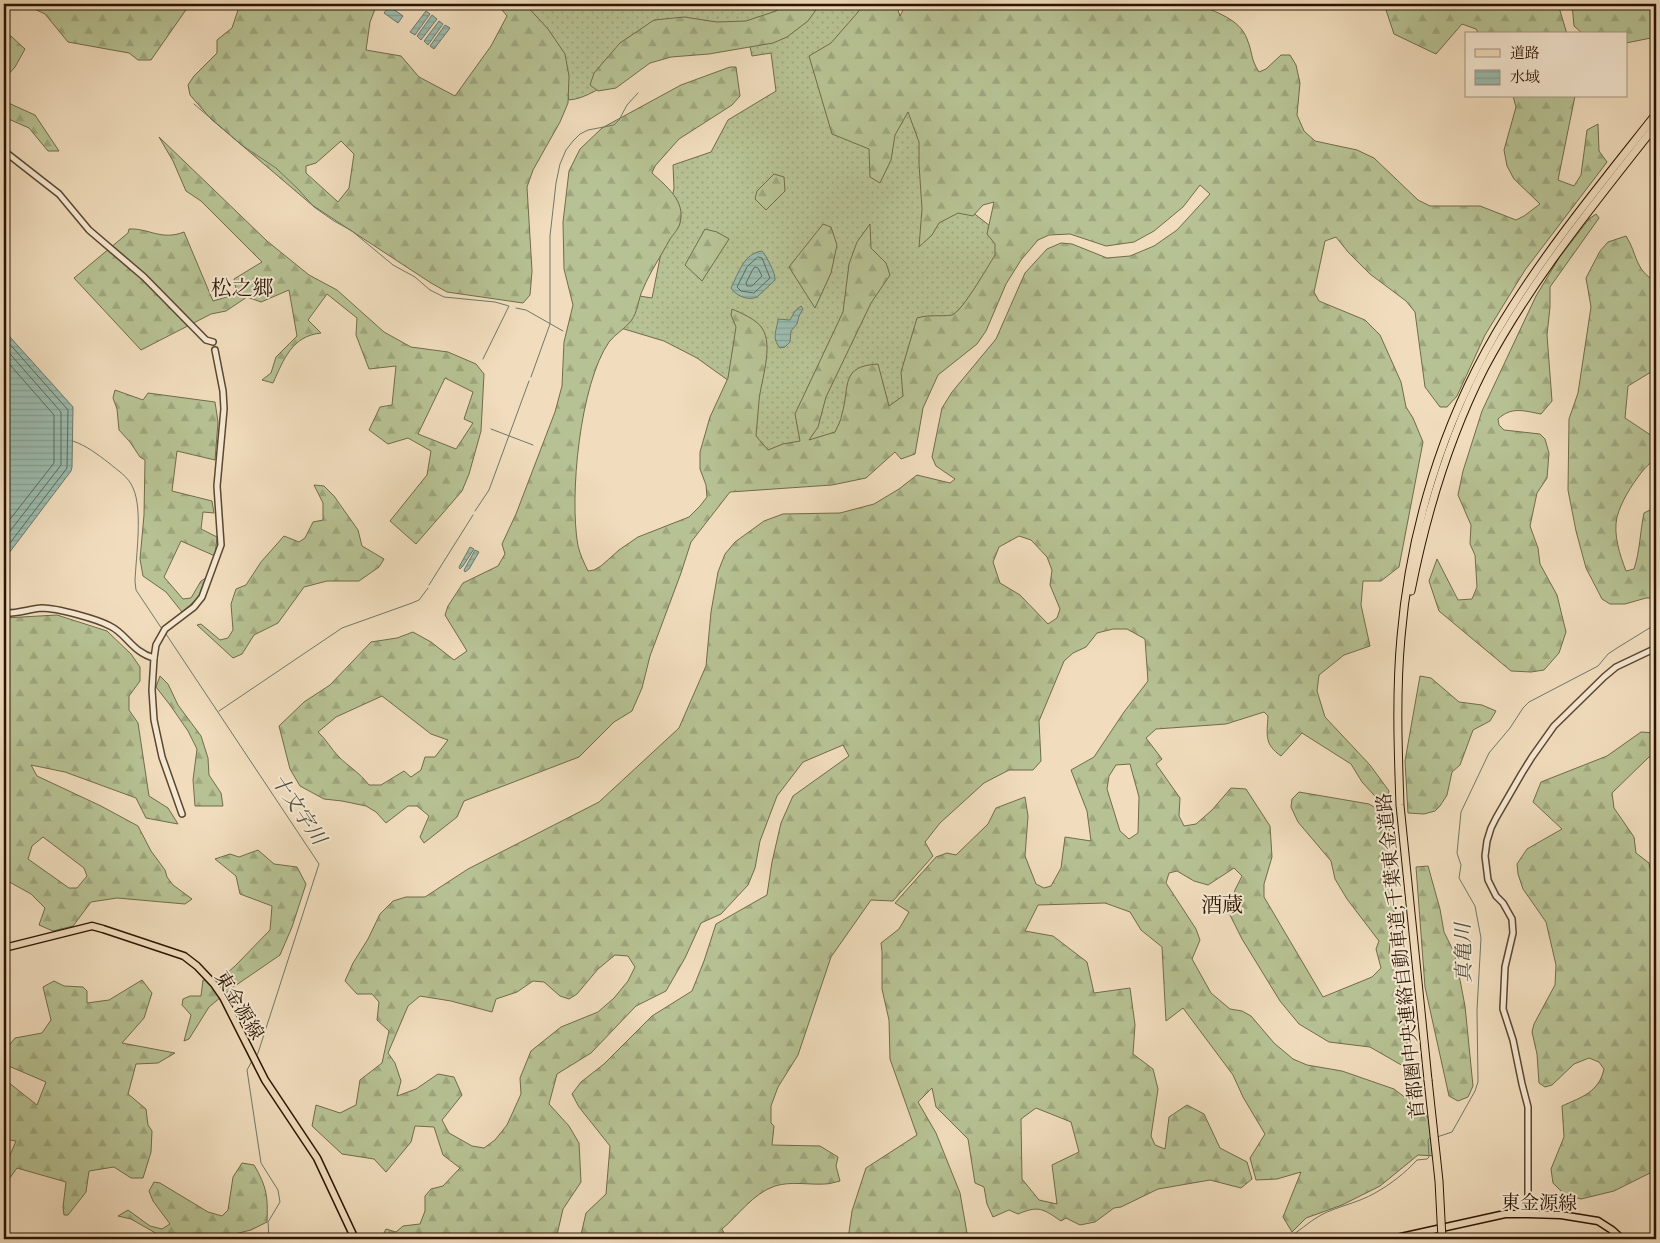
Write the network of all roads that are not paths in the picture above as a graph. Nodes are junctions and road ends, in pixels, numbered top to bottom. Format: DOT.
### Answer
graph roads {
  1 [pos="1656,114"];
  2 [pos="1656,125"];
  3 [pos="4,151"];
  4 [pos="212,342"];
  5 [pos="215,350"];
  6 [pos="4,613"];
  7 [pos="1656,648"];
  8 [pos="154,658"];
  9 [pos="1400,668"];
  10 [pos="182,814"];
  11 [pos="4,948"];
  12 [pos="1528,1214"];
  13 [pos="355,1239"];
  14 [pos="1392,1239"];
  15 [pos="1442,1239"];
  16 [pos="1622,1239"];
  1 -- 9 [label="highway, 首都圏中央連絡自動車道;千葉東金道路"];
  2 -- 9 [label="highway, 首都圏中央連絡自動車道;千葉東金道路"];
  3 -- 4 [label="street"];
  5 -- 8 [label="street"];
  6 -- 8 [label="street"];
  7 -- 12 [label="street"];
  8 -- 10 [label="street"];
  9 -- 15 [label="highway, 首都圏中央連絡自動車道;千葉東金道路, bridge"];
  11 -- 13 [label="main road, 東金源線"];
  12 -- 14 [label="main road, 東金源線"];
  12 -- 16 [label="main road, 東金源線"];
}
